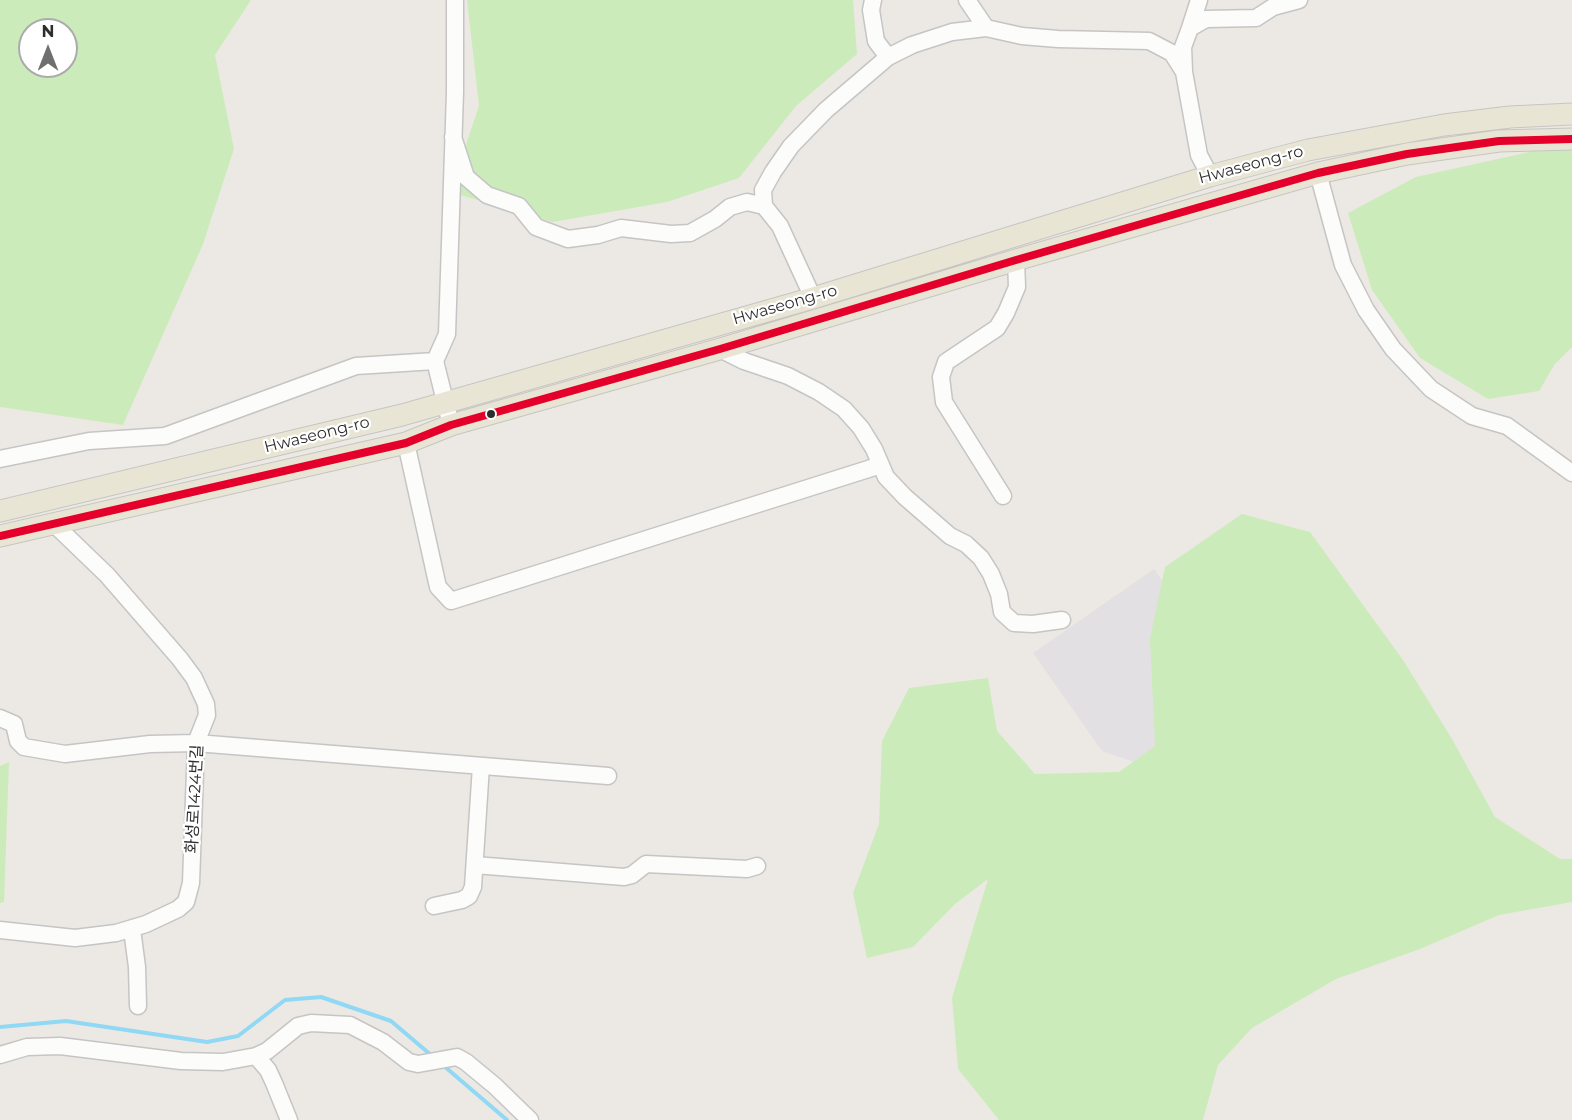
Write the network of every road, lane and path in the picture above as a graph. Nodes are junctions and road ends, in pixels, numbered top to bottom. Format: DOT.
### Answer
graph roads {
  1 [pos="455,0"];
  2 [pos="873,0"];
  3 [pos="967,0"];
  4 [pos="1199,0"];
  5 [pos="1299,0"];
  6 [pos="987,28"];
  7 [pos="1190,28"];
  8 [pos="888,57"];
  9 [pos="1184,72"];
  10 [pos="1572,114"];
  11 [pos="453,137"];
  12 [pos="1572,139"];
  13 [pos="1318,173"];
  14 [pos="1210,176"];
  15 [pos="764,206"];
  16 [pos="1016,260"];
  17 [pos="813,298"];
  18 [pos="720,349"];
  19 [pos="435,361"];
  20 [pos="445,402"];
  21 [pos="451,425"];
  22 [pos="406,442"];
  23 [pos="0,459"];
  24 [pos="881,465"];
  25 [pos="1572,473"];
  26 [pos="1003,496"];
  27 [pos="0,511"];
  28 [pos="54,524"];
  29 [pos="0,536"];
  30 [pos="1062,620"];
  31 [pos="0,718"];
  32 [pos="196,743"];
  33 [pos="481,766"];
  34 [pos="608,776"];
  35 [pos="475,866"];
  36 [pos="757,866"];
  37 [pos="434,906"];
  38 [pos="132,929"];
  39 [pos="0,930"];
  40 [pos="138,1006"];
  41 [pos="0,1055"];
  42 [pos="256,1056"];
  43 [pos="289,1120"];
  44 [pos="530,1120"];
  1 -- 11 [label="street"];
  2 -- 8 [label="street"];
  3 -- 6 [label="street"];
  4 -- 7 [label="street"];
  5 -- 7 [label="street"];
  6 -- 8 [label="street"];
  6 -- 9 [label="street"];
  7 -- 9 [label="street"];
  8 -- 15 [label="street"];
  9 -- 14 [label="street"];
  10 -- 14 [label="main road, Hwaseong-ro"];
  11 -- 15 [label="street"];
  11 -- 19 [label="street"];
  12 -- 13 [label="main road, Hwaseong-ro"];
  13 -- 16 [label="main road, Hwaseong-ro"];
  13 -- 25 [label="street"];
  14 -- 17 [label="main road, Hwaseong-ro"];
  15 -- 17 [label="street"];
  16 -- 18 [label="main road, Hwaseong-ro"];
  16 -- 26 [label="street"];
  17 -- 20 [label="main road, Hwaseong-ro"];
  18 -- 21 [label="main road, Hwaseong-ro"];
  18 -- 24 [label="street"];
  19 -- 20 [label="street"];
  19 -- 23 [label="street"];
  20 -- 21 [label="street"];
  20 -- 27 [label="main road, Hwaseong-ro"];
  21 -- 22 [label="main road, Hwaseong-ro"];
  22 -- 24 [label="street"];
  22 -- 28 [label="main road, Hwaseong-ro"];
  24 -- 30 [label="street"];
  28 -- 29 [label="main road, Hwaseong-ro"];
  28 -- 32 [label="street, 화성로1424번길"];
  31 -- 32 [label="street"];
  32 -- 33 [label="street"];
  32 -- 38 [label="street, 화성로1424번길"];
  33 -- 34 [label="street"];
  33 -- 35 [label="street"];
  35 -- 36 [label="street"];
  35 -- 37 [label="street"];
  38 -- 39 [label="street, 화성로1424번길"];
  38 -- 40 [label="street"];
  41 -- 42 [label="street"];
  42 -- 43 [label="street"];
  42 -- 44 [label="street"];
}
